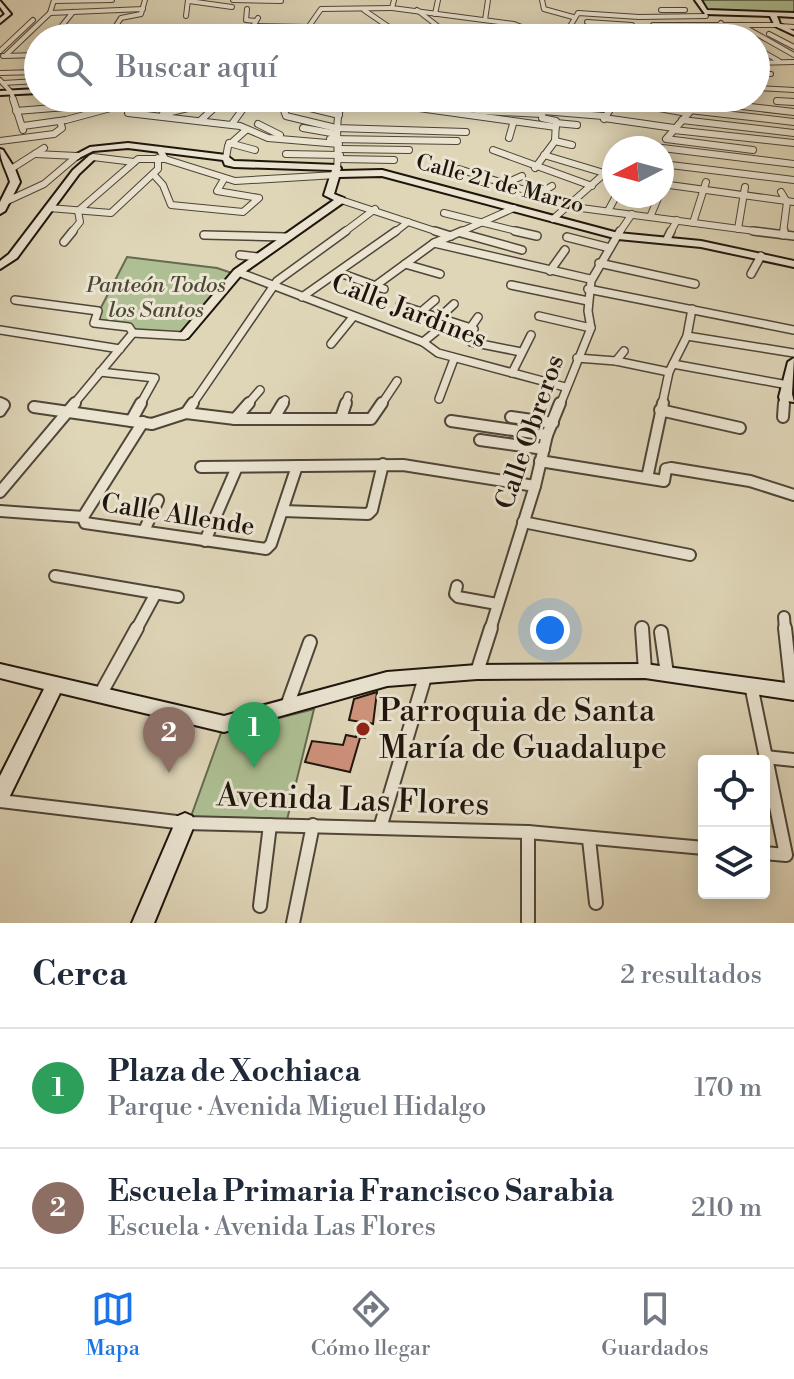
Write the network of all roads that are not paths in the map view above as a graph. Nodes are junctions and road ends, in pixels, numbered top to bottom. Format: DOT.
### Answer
graph roads {
  1 [pos="145,0"];
  2 [pos="188,0"];
  3 [pos="200,0"];
  4 [pos="233,0"];
  5 [pos="394,0"];
  6 [pos="415,0"];
  7 [pos="438,0"];
  8 [pos="488,0"];
  9 [pos="542,0"];
  10 [pos="698,0"];
  11 [pos="54,1"];
  12 [pos="281,1"];
  13 [pos="265,2"];
  14 [pos="0,3"];
  15 [pos="111,3"];
  16 [pos="232,7"];
  17 [pos="392,8"];
  18 [pos="143,9"];
  19 [pos="247,9"];
  20 [pos="51,10"];
  21 [pos="364,10"];
  22 [pos="415,10"];
  23 [pos="661,10"];
  24 [pos="98,11"];
  25 [pos="73,12"];
  26 [pos="506,12"];
  27 [pos="317,13"];
  28 [pos="344,13"];
  29 [pos="705,13"];
  30 [pos="726,13"];
  31 [pos="435,14"];
  32 [pos="749,14"];
  33 [pos="773,15"];
  34 [pos="794,15"];
  35 [pos="186,16"];
  36 [pos="573,17"];
  37 [pos="639,17"];
  38 [pos="2,20"];
  39 [pos="33,20"];
  40 [pos="486,20"];
  41 [pos="256,22"];
  42 [pos="587,22"];
  43 [pos="730,22"];
  44 [pos="506,23"];
  45 [pos="709,23"];
  46 [pos="737,23"];
  47 [pos="29,24"];
  48 [pos="35,24"];
  49 [pos="63,24"];
  50 [pos="88,24"];
  51 [pos="117,24"];
  52 [pos="286,24"];
  53 [pos="311,24"];
  54 [pos="384,24"];
  55 [pos="434,24"];
  56 [pos="494,24"];
  57 [pos="509,24"];
  58 [pos="571,24"];
  59 [pos="617,24"];
  60 [pos="633,24"];
  61 [pos="699,24"];
  62 [pos="720,24"];
  63 [pos="750,24"];
  64 [pos="770,25"];
  65 [pos="778,25"];
  66 [pos="794,27"];
  67 [pos="24,30"];
  68 [pos="794,33"];
  69 [pos="24,34"];
  70 [pos="770,34"];
  71 [pos="770,42"];
  72 [pos="794,47"];
  73 [pos="2,54"];
  74 [pos="794,55"];
  75 [pos="24,56"];
  76 [pos="770,56"];
  77 [pos="770,63"];
  78 [pos="770,63"];
  79 [pos="782,63"];
  80 [pos="794,64"];
  81 [pos="24,72"];
  82 [pos="0,73"];
  83 [pos="2,81"];
  84 [pos="24,81"];
  85 [pos="770,84"];
  86 [pos="784,84"];
  87 [pos="770,87"];
  88 [pos="794,90"];
  89 [pos="11,92"];
  90 [pos="24,92"];
  91 [pos="0,93"];
  92 [pos="777,101"];
  93 [pos="794,102"];
  94 [pos="770,110"];
  95 [pos="36,112"];
  96 [pos="95,112"];
  97 [pos="135,112"];
  98 [pos="177,112"];
  99 [pos="207,112"];
  100 [pos="241,112"];
  101 [pos="284,112"];
  102 [pos="327,112"];
  103 [pos="340,112"];
  104 [pos="429,112"];
  105 [pos="543,112"];
  106 [pos="556,112"];
  107 [pos="608,112"];
  108 [pos="687,112"];
  109 [pos="698,112"];
  110 [pos="794,112"];
  111 [pos="17,114"];
  112 [pos="339,115"];
  113 [pos="631,115"];
  114 [pos="156,116"];
  115 [pos="427,116"];
  116 [pos="603,119"];
  117 [pos="489,120"];
  118 [pos="60,121"];
  119 [pos="200,121"];
  120 [pos="794,122"];
  121 [pos="556,123"];
  122 [pos="232,124"];
  123 [pos="258,124"];
  124 [pos="386,124"];
  125 [pos="513,124"];
  126 [pos="577,125"];
  127 [pos="677,125"];
  128 [pos="23,126"];
  129 [pos="419,126"];
  130 [pos="303,128"];
  131 [pos="401,128"];
  132 [pos="246,130"];
  133 [pos="466,132"];
  134 [pos="794,133"];
  135 [pos="48,135"];
  136 [pos="670,136"];
  137 [pos="23,137"];
  138 [pos="509,138"];
  139 [pos="674,140"];
  140 [pos="0,141"];
  141 [pos="457,141"];
  142 [pos="555,141"];
  143 [pos="229,143"];
  144 [pos="794,143"];
  145 [pos="572,145"];
  146 [pos="255,150"];
  147 [pos="409,150"];
  148 [pos="493,150"];
  149 [pos="674,150"];
  150 [pos="753,150"];
  151 [pos="0,152"];
  152 [pos="338,153"];
  153 [pos="35,154"];
  154 [pos="286,154"];
  155 [pos="544,155"];
  156 [pos="77,156"];
  157 [pos="161,156"];
  158 [pos="93,157"];
  159 [pos="394,160"];
  160 [pos="472,160"];
  161 [pos="227,161"];
  162 [pos="134,162"];
  163 [pos="794,164"];
  164 [pos="674,165"];
  165 [pos="535,168"];
  166 [pos="11,169"];
  167 [pos="491,169"];
  168 [pos="602,173"];
  169 [pos="153,174"];
  170 [pos="479,175"];
  171 [pos="522,176"];
  172 [pos="602,176"];
  173 [pos="224,179"];
  174 [pos="794,180"];
  175 [pos="706,182"];
  176 [pos="504,184"];
  177 [pos="552,186"];
  178 [pos="592,186"];
  179 [pos="674,187"];
  180 [pos="745,187"];
  181 [pos="704,191"];
  182 [pos="781,192"];
  183 [pos="537,195"];
  184 [pos="745,197"];
  185 [pos="341,200"];
  186 [pos="790,202"];
  187 [pos="570,205"];
  188 [pos="2,207"];
  189 [pos="49,208"];
  190 [pos="514,208"];
  191 [pos="610,208"];
  192 [pos="654,208"];
  193 [pos="375,209"];
  194 [pos="78,211"];
  195 [pos="608,211"];
  196 [pos="444,213"];
  197 [pos="632,214"];
  198 [pos="650,217"];
  199 [pos="553,219"];
  200 [pos="677,220"];
  201 [pos="408,222"];
  202 [pos="693,223"];
  203 [pos="482,224"];
  204 [pos="738,229"];
  205 [pos="461,233"];
  206 [pos="204,235"];
  207 [pos="783,235"];
  208 [pos="451,236"];
  209 [pos="537,236"];
  210 [pos="618,236"];
  211 [pos="794,236"];
  212 [pos="286,237"];
  213 [pos="567,237"];
  214 [pos="64,242"];
  215 [pos="658,242"];
  216 [pos="434,243"];
  217 [pos="610,248"];
  218 [pos="522,250"];
  219 [pos="565,250"];
  220 [pos="240,255"];
  221 [pos="761,256"];
  222 [pos="257,257"];
  223 [pos="599,263"];
  224 [pos="405,264"];
  225 [pos="794,264"];
  226 [pos="0,266"];
  227 [pos="550,271"];
  228 [pos="238,272"];
  229 [pos="340,273"];
  230 [pos="440,274"];
  231 [pos="751,274"];
  232 [pos="590,279"];
  233 [pos="695,284"];
  234 [pos="276,285"];
  235 [pos="511,285"];
  236 [pos="375,286"];
  237 [pos="384,289"];
  238 [pos="588,289"];
  239 [pos="302,297"];
  240 [pos="15,300"];
  241 [pos="435,300"];
  242 [pos="588,301"];
  243 [pos="454,304"];
  244 [pos="400,305"];
  245 [pos="692,309"];
  246 [pos="422,311"];
  247 [pos="539,316"];
  248 [pos="353,317"];
  249 [pos="440,317"];
  250 [pos="478,317"];
  251 [pos="471,327"];
  252 [pos="591,328"];
  253 [pos="439,329"];
  254 [pos="0,330"];
  255 [pos="794,330"];
  256 [pos="133,333"];
  257 [pos="531,335"];
  258 [pos="184,336"];
  259 [pos="687,336"];
  260 [pos="423,342"];
  261 [pos="331,344"];
  262 [pos="120,349"];
  263 [pos="624,351"];
  264 [pos="521,352"];
  265 [pos="794,353"];
  266 [pos="577,358"];
  267 [pos="454,359"];
  268 [pos="616,361"];
  269 [pos="794,362"];
  270 [pos="671,368"];
  271 [pos="100,372"];
  272 [pos="512,373"];
  273 [pos="397,381"];
  274 [pos="565,387"];
  275 [pos="260,390"];
  276 [pos="789,393"];
  277 [pos="348,396"];
  278 [pos="439,399"];
  279 [pos="285,400"];
  280 [pos="0,403"];
  281 [pos="34,407"];
  282 [pos="660,410"];
  283 [pos="0,411"];
  284 [pos="67,413"];
  285 [pos="186,413"];
  286 [pos="511,417"];
  287 [pos="783,417"];
  288 [pos="274,418"];
  289 [pos="341,418"];
  290 [pos="235,419"];
  291 [pos="131,421"];
  292 [pos="451,421"];
  293 [pos="143,422"];
  294 [pos="553,423"];
  295 [pos="740,428"];
  296 [pos="547,435"];
  297 [pos="480,440"];
  298 [pos="544,449"];
  299 [pos="540,461"];
  300 [pos="383,464"];
  301 [pos="297,466"];
  302 [pos="201,467"];
  303 [pos="237,467"];
  304 [pos="647,478"];
  305 [pos="535,486"];
  306 [pos="0,492"];
  307 [pos="794,495"];
  308 [pos="158,500"];
  309 [pos="0,511"];
  310 [pos="283,511"];
  311 [pos="83,519"];
  312 [pos="523,522"];
  313 [pos="144,531"];
  314 [pos="205,541"];
  315 [pos="690,555"];
  316 [pos="55,576"];
  317 [pos="457,586"];
  318 [pos="156,593"];
  319 [pos="178,597"];
  320 [pos="497,604"];
  321 [pos="784,617"];
  322 [pos="642,628"];
  323 [pos="661,632"];
  324 [pos="310,642"];
  325 [pos="0,671"];
  326 [pos="645,671"];
  327 [pos="477,672"];
  328 [pos="667,674"];
  329 [pos="425,677"];
  330 [pos="55,685"];
  331 [pos="751,685"];
  332 [pos="793,692"];
  333 [pos="100,695"];
  334 [pos="287,706"];
  335 [pos="765,755"];
  336 [pos="770,758"];
  337 [pos="794,760"];
  338 [pos="770,780"];
  339 [pos="0,798"];
  340 [pos="185,823"];
  341 [pos="270,825"];
  342 [pos="313,825"];
  343 [pos="380,828"];
  344 [pos="528,832"];
  345 [pos="589,839"];
  346 [pos="698,848"];
  347 [pos="770,854"];
  348 [pos="596,903"];
  349 [pos="260,906"];
  350 [pos="143,923"];
  351 [pos="293,923"];
  352 [pos="528,923"];
  1 -- 18 [label="street"];
  2 -- 3 [label="street"];
  2 -- 35 [label="street"];
  3 -- 16 [label="street"];
  4 -- 13 [label="street"];
  5 -- 17 [label="street"];
  6 -- 22 [label="street"];
  7 -- 31 [label="street"];
  8 -- 40 [label="street"];
  9 -- 36 [label="street"];
  10 -- 29 [label="street"];
  11 -- 15 [label="street"];
  11 -- 20 [label="street"];
  12 -- 13 [label="street"];
  14 -- 38 [label="street"];
  15 -- 20 [label="street"];
  17 -- 21 [label="street"];
  17 -- 22 [label="street"];
  18 -- 24 [label="street"];
  18 -- 51 [label="street"];
  19 -- 41 [label="street"];
  20 -- 25 [label="street"];
  20 -- 48 [label="street"];
  21 -- 27 [label="street"];
  21 -- 54 [label="street"];
  22 -- 31 [label="street"];
  22 -- 55 [label="street"];
  23 -- 29 [label="street"];
  24 -- 25 [label="street"];
  24 -- 50 [label="street"];
  25 -- 49 [label="street"];
  26 -- 44 [label="street"];
  27 -- 28 [label="street"];
  27 -- 53 [label="street"];
  29 -- 30 [label="street"];
  29 -- 37 [label="street"];
  29 -- 45 [label="street"];
  30 -- 32 [label="street"];
  30 -- 43 [label="street"];
  31 -- 40 [label="street"];
  32 -- 33 [label="street"];
  32 -- 63 [label="street"];
  33 -- 34 [label="street"];
  33 -- 65 [label="street"];
  36 -- 37 [label="street"];
  36 -- 58 [label="street"];
  37 -- 60 [label="street"];
  39 -- 47 [label="street"];
  40 -- 44 [label="street"];
  40 -- 56 [label="street"];
  41 -- 52 [label="street"];
  42 -- 59 [label="street"];
  43 -- 46 [label="street"];
  43 -- 62 [label="street"];
  44 -- 57 [label="street"];
  45 -- 61 [label="street"];
  45 -- 62 [label="street"];
  46 -- 63 [label="street"];
  64 -- 65 [label="street"];
  65 -- 66 [label="street"];
  65 -- 68 [label="street"];
  67 -- 73 [label="street"];
  69 -- 73 [label="street"];
  70 -- 72 [label="street"];
  71 -- 74 [label="street"];
  73 -- 75 [label="street"];
  76 -- 79 [label="street"];
  77 -- 79 [label="street"];
  78 -- 80 [label="street"];
  79 -- 80 [label="street"];
  81 -- 82 [label="street"];
  83 -- 84 [label="street"];
  83 -- 89 [label="street"];
  85 -- 86 [label="street"];
  87 -- 88 [label="street"];
  89 -- 90 [label="street"];
  89 -- 91 [label="street"];
  89 -- 111 [label="street"];
  92 -- 93 [label="street"];
  94 -- 110 [label="street"];
  95 -- 111 [label="street"];
  96 -- 118 [label="street"];
  97 -- 114 [label="street"];
  98 -- 114 [label="street"];
  99 -- 119 [label="street"];
  100 -- 122 [label="street"];
  101 -- 152 [label="street"];
  102 -- 112 [label="street"];
  103 -- 112 [label="street"];
  104 -- 117 [label="street"];
  105 -- 121 [label="street"];
  106 -- 116 [label="street"];
  107 -- 116 [label="street"];
  108 -- 127 [label="street"];
  109 -- 120 [label="street"];
  111 -- 128 [label="street"];
  112 -- 152 [label="street"];
  113 -- 127 [label="street"];
  114 -- 119 [label="street"];
  115 -- 117 [label="street"];
  116 -- 127 [label="street"];
  117 -- 125 [label="street"];
  118 -- 128 [label="street"];
  118 -- 135 [label="street"];
  119 -- 122 [label="street"];
  121 -- 125 [label="street"];
  121 -- 126 [label="street"];
  121 -- 142 [label="street"];
  122 -- 132 [label="street"];
  123 -- 152 [label="street"];
  124 -- 131 [label="street"];
  125 -- 138 [label="street"];
  127 -- 134 [label="street"];
  127 -- 136 [label="street"];
  127 -- 144 [label="street"];
  128 -- 137 [label="street"];
  129 -- 131 [label="street"];
  130 -- 152 [label="street"];
  131 -- 133 [label="street"];
  131 -- 152 [label="street"];
  132 -- 143 [label="street"];
  132 -- 152 [label="street"];
  135 -- 137 [label="street"];
  135 -- 153 [label="street"];
  137 -- 140 [label="street"];
  139 -- 150 [label="street"];
  141 -- 152 [label="street"];
  142 -- 145 [label="street"];
  142 -- 155 [label="street"];
  143 -- 146 [label="street"];
  143 -- 161 [label="street"];
  147 -- 152 [label="street"];
  148 -- 165 [label="street"];
  149 -- 163 [label="street"];
  151 -- 166 [label="street"];
  152 -- 154 [label="street"];
  152 -- 159 [label="street"];
  152 -- 161 [label="street"];
  152 -- 173 [label="street, Calle 21 de Marzo"];
  152 -- 185 [label="street"];
  152 -- 190 [label="street, Calle 21 de Marzo"];
  153 -- 156 [label="street"];
  153 -- 166 [label="street"];
  155 -- 165 [label="street"];
  155 -- 168 [label="street"];
  156 -- 157 [label="street"];
  156 -- 158 [label="street"];
  156 -- 188 [label="street"];
  157 -- 161 [label="street"];
  157 -- 162 [label="street"];
  157 -- 169 [label="street"];
  157 -- 173 [label="street, Calle 21 de Marzo"];
  158 -- 162 [label="street"];
  158 -- 189 [label="street"];
  160 -- 170 [label="street"];
  162 -- 194 [label="street"];
  164 -- 174 [label="street"];
  165 -- 178 [label="street"];
  166 -- 188 [label="street"];
  167 -- 170 [label="street"];
  169 -- 173 [label="street"];
  169 -- 194 [label="street"];
  170 -- 176 [label="street"];
  171 -- 176 [label="street"];
  172 -- 178 [label="street"];
  175 -- 181 [label="street"];
  176 -- 183 [label="street"];
  177 -- 183 [label="street"];
  178 -- 187 [label="street"];
  179 -- 181 [label="street"];
  180 -- 184 [label="street"];
  181 -- 184 [label="street"];
  181 -- 202 [label="street"];
  182 -- 186 [label="street"];
  183 -- 187 [label="street"];
  184 -- 186 [label="street"];
  184 -- 204 [label="street"];
  185 -- 193 [label="street"];
  185 -- 212 [label="street"];
  186 -- 207 [label="street"];
  187 -- 195 [label="street"];
  187 -- 199 [label="street"];
  189 -- 194 [label="street"];
  189 -- 226 [label="street"];
  190 -- 199 [label="street, Calle 21 de Marzo"];
  190 -- 203 [label="street"];
  191 -- 195 [label="street"];
  192 -- 198 [label="street"];
  193 -- 201 [label="street"];
  193 -- 234 [label="street"];
  194 -- 214 [label="street"];
  195 -- 197 [label="street"];
  196 -- 203 [label="street"];
  197 -- 198 [label="street"];
  197 -- 210 [label="street, Calle Obreros"];
  198 -- 200 [label="street"];
  199 -- 210 [label="street, Calle 21 de Marzo"];
  200 -- 202 [label="street"];
  200 -- 215 [label="street"];
  201 -- 208 [label="street"];
  201 -- 229 [label="street"];
  202 -- 204 [label="street"];
  203 -- 205 [label="street"];
  203 -- 209 [label="street"];
  204 -- 207 [label="street"];
  205 -- 208 [label="street"];
  205 -- 218 [label="street"];
  206 -- 212 [label="street"];
  207 -- 211 [label="street"];
  208 -- 216 [label="street"];
  210 -- 215 [label="street, Calle 21 de Marzo"];
  210 -- 217 [label="street, Calle Obreros"];
  212 -- 222 [label="street"];
  213 -- 217 [label="street"];
  215 -- 221 [label="street, Calle 21 de Marzo"];
  216 -- 224 [label="street"];
  216 -- 227 [label="street"];
  217 -- 223 [label="street, Calle Obreros"];
  219 -- 227 [label="street"];
  220 -- 222 [label="street"];
  221 -- 225 [label="street, Calle 21 de Marzo"];
  221 -- 231 [label="street"];
  222 -- 228 [label="street"];
  223 -- 232 [label="street, Calle Obreros"];
  223 -- 233 [label="street"];
  224 -- 230 [label="street"];
  224 -- 236 [label="street"];
  227 -- 232 [label="street"];
  228 -- 234 [label="street, Calle Jardines"];
  228 -- 258 [label="street"];
  229 -- 236 [label="street"];
  229 -- 239 [label="street"];
  232 -- 238 [label="street, Calle Obreros"];
  234 -- 239 [label="street, Calle Jardines"];
  234 -- 285 [label="street"];
  235 -- 242 [label="street"];
  236 -- 237 [label="street"];
  238 -- 242 [label="street, Calle Obreros"];
  238 -- 245 [label="street"];
  239 -- 248 [label="street, Calle Jardines"];
  240 -- 256 [label="street"];
  241 -- 246 [label="street"];
  242 -- 252 [label="street, Calle Obreros"];
  243 -- 249 [label="street"];
  244 -- 246 [label="street"];
  245 -- 255 [label="street"];
  245 -- 259 [label="street"];
  246 -- 249 [label="street"];
  247 -- 252 [label="street"];
  248 -- 260 [label="street, Calle Jardines"];
  248 -- 261 [label="street"];
  249 -- 251 [label="street"];
  250 -- 251 [label="street"];
  251 -- 264 [label="street"];
  252 -- 266 [label="street, Calle Obreros"];
  253 -- 260 [label="street"];
  254 -- 262 [label="street"];
  256 -- 258 [label="street"];
  256 -- 262 [label="street"];
  257 -- 264 [label="street"];
  259 -- 265 [label="street"];
  259 -- 270 [label="street"];
  260 -- 267 [label="street, Calle Jardines"];
  262 -- 271 [label="street"];
  263 -- 268 [label="street"];
  264 -- 272 [label="street"];
  266 -- 268 [label="street"];
  266 -- 274 [label="street, Calle Obreros"];
  267 -- 272 [label="street, Calle Jardines"];
  267 -- 278 [label="street"];
  268 -- 270 [label="street"];
  269 -- 276 [label="street"];
  270 -- 276 [label="street"];
  270 -- 282 [label="street"];
  271 -- 284 [label="street"];
  271 -- 291 [label="street"];
  272 -- 274 [label="street, Calle Jardines"];
  273 -- 289 [label="street"];
  274 -- 294 [label="street, Calle Obreros"];
  275 -- 290 [label="street"];
  276 -- 287 [label="street"];
  277 -- 289 [label="street"];
  279 -- 288 [label="street"];
  280 -- 283 [label="street"];
  281 -- 284 [label="street"];
  282 -- 295 [label="street"];
  282 -- 304 [label="street"];
  284 -- 291 [label="street"];
  284 -- 306 [label="street"];
  285 -- 290 [label="street"];
  285 -- 293 [label="street"];
  286 -- 294 [label="street"];
  288 -- 289 [label="street"];
  288 -- 290 [label="street"];
  291 -- 293 [label="street"];
  292 -- 296 [label="street"];
  293 -- 311 [label="street"];
  294 -- 296 [label="street, Calle Obreros"];
  296 -- 298 [label="street, Calle Obreros"];
  297 -- 298 [label="street"];
  298 -- 299 [label="street, Calle Obreros"];
  299 -- 304 [label="street"];
  299 -- 305 [label="street, Calle Obreros"];
  300 -- 301 [label="street"];
  300 -- 305 [label="street"];
  300 -- 310 [label="street"];
  301 -- 303 [label="street"];
  301 -- 310 [label="street"];
  302 -- 303 [label="street"];
  303 -- 314 [label="street"];
  304 -- 307 [label="street"];
  305 -- 312 [label="street, Calle Obreros"];
  308 -- 313 [label="street"];
  309 -- 311 [label="street, Calle Allende"];
  310 -- 314 [label="street, Calle Allende"];
  311 -- 313 [label="street, Calle Allende"];
  312 -- 315 [label="street"];
  312 -- 320 [label="street, Calle Obreros"];
  313 -- 314 [label="street, Calle Allende"];
  316 -- 318 [label="street"];
  317 -- 320 [label="street"];
  318 -- 319 [label="street"];
  318 -- 333 [label="street"];
  320 -- 327 [label="street, Calle Obreros"];
  321 -- 332 [label="street"];
  322 -- 326 [label="street"];
  323 -- 328 [label="street"];
  324 -- 334 [label="street"];
  325 -- 330 [label="street"];
  326 -- 327 [label="street"];
  326 -- 328 [label="street"];
  327 -- 329 [label="street"];
  328 -- 331 [label="street"];
  329 -- 334 [label="street"];
  329 -- 343 [label="street"];
  330 -- 333 [label="street"];
  330 -- 339 [label="street"];
  331 -- 332 [label="street"];
  331 -- 335 [label="street"];
  333 -- 334 [label="street"];
  336 -- 337 [label="street"];
  338 -- 347 [label="street"];
  339 -- 340 [label="street, Avenida Las Flores"];
  340 -- 341 [label="street, Avenida Las Flores"];
  340 -- 350 [label="street"];
  341 -- 342 [label="street, Avenida Las Flores"];
  341 -- 349 [label="street"];
  342 -- 343 [label="street, Avenida Las Flores"];
  342 -- 351 [label="street"];
  343 -- 344 [label="street, Avenida Las Flores"];
  344 -- 345 [label="street, Avenida Las Flores"];
  344 -- 352 [label="street"];
  345 -- 346 [label="street, Avenida Las Flores"];
  345 -- 348 [label="street"];
}
